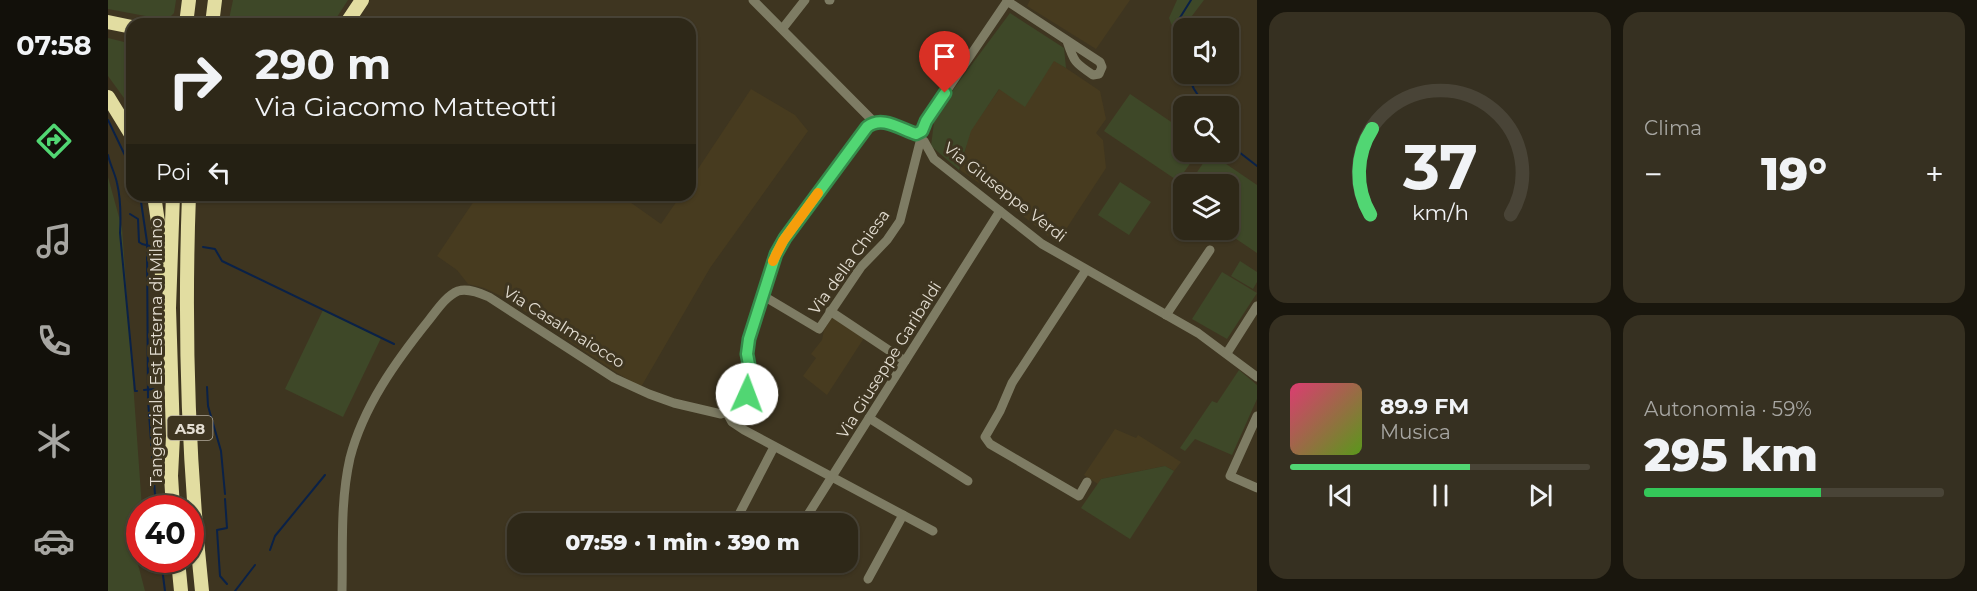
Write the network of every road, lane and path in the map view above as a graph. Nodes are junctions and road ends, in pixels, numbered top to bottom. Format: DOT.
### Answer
graph roads {
  1 [pos="189,0"];
  2 [pos="207,0"];
  3 [pos="215,0"];
  4 [pos="362,0"];
  5 [pos="753,0"];
  6 [pos="806,0"];
  7 [pos="1007,0"];
  8 [pos="187,18"];
  9 [pos="205,18"];
  10 [pos="213,18"];
  11 [pos="350,18"];
  12 [pos="108,22"];
  13 [pos="126,26"];
  14 [pos="783,28"];
  15 [pos="1067,42"];
  16 [pos="108,97"];
  17 [pos="874,122"];
  18 [pos="126,126"];
  19 [pos="921,137"];
  20 [pos="155,201"];
  21 [pos="172,201"];
  22 [pos="189,201"];
  23 [pos="1000,211"];
  24 [pos="1210,250"];
  25 [pos="1086,270"];
  26 [pos="762,295"];
  27 [pos="1257,306"];
  28 [pos="830,311"];
  29 [pos="1166,315"];
  30 [pos="1227,353"];
  31 [pos="905,361"];
  32 [pos="1257,377"];
  33 [pos="170,392"];
  34 [pos="727,413"];
  35 [pos="1257,416"];
  36 [pos="869,418"];
  37 [pos="774,447"];
  38 [pos="832,478"];
  39 [pos="968,481"];
  40 [pos="1087,482"];
  41 [pos="1257,488"];
  42 [pos="172,495"];
  43 [pos="740,513"];
  44 [pos="809,513"];
  45 [pos="903,515"];
  46 [pos="933,531"];
  47 [pos="179,573"];
  48 [pos="868,579"];
  49 [pos="181,591"];
  50 [pos="202,591"];
  51 [pos="342,591"];
  1 -- 8 [label="highway"];
  2 -- 9 [label="highway"];
  3 -- 10 [label="highway"];
  4 -- 11 [label="highway"];
  5 -- 14 [label="street"];
  6 -- 14 [label="street"];
  7 -- 15 [label="street"];
  7 -- 19 [label="street, Via della Chiesa"];
  12 -- 13 [label="highway"];
  14 -- 17 [label="street"];
  16 -- 18 [label="highway"];
  17 -- 19 [label="street"];
  17 -- 26 [label="street"];
  19 -- 23 [label="street, Via Giuseppe Verdi"];
  19 -- 28 [label="street, Via della Chiesa"];
  20 -- 33 [label="highway, A58"];
  21 -- 33 [label="highway, Tangenziale Est Esterna di Milano / A58"];
  22 -- 50 [label="highway, Tangenziale Est Esterna di Milano / A58"];
  23 -- 25 [label="street, Via Giuseppe Verdi"];
  23 -- 31 [label="street, Via Giuseppe Garibaldi"];
  24 -- 29 [label="street"];
  25 -- 29 [label="street, Via Giuseppe Verdi"];
  25 -- 40 [label="street"];
  26 -- 28 [label="street, Via della Chiesa"];
  26 -- 34 [label="street"];
  27 -- 30 [label="street"];
  28 -- 31 [label="street"];
  29 -- 30 [label="street, Via Giuseppe Verdi"];
  30 -- 32 [label="street, Via Giuseppe Verdi"];
  31 -- 36 [label="street, Via Giuseppe Garibaldi"];
  33 -- 42 [label="highway, Tangenziale Est Esterna di Milano / A58"];
  34 -- 37 [label="street"];
  34 -- 51 [label="street, Via Casalmaiocco"];
  35 -- 41 [label="street"];
  36 -- 38 [label="street, Via Giuseppe Garibaldi"];
  36 -- 39 [label="street"];
  37 -- 38 [label="street"];
  37 -- 43 [label="street"];
  38 -- 44 [label="street, Via Giuseppe Garibaldi"];
  38 -- 45 [label="street"];
  45 -- 46 [label="street"];
  45 -- 48 [label="street"];
  47 -- 49 [label="highway"];
}
